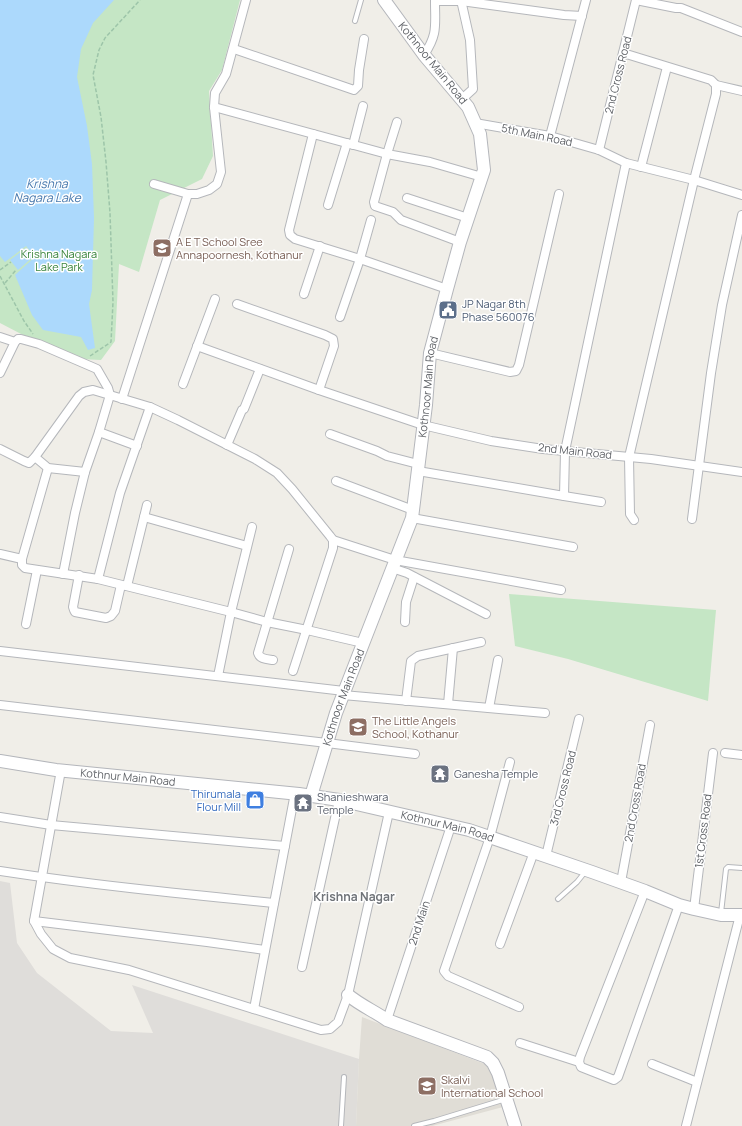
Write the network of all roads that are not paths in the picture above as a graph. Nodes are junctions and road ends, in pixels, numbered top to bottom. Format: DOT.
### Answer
graph roads {
  1 [pos="246,0"];
  2 [pos="361,0"];
  3 [pos="384,0"];
  4 [pos="586,0"];
  5 [pos="636,0"];
  6 [pos="461,1"];
  7 [pos="682,4"];
  8 [pos="582,16"];
  9 [pos="355,22"];
  10 [pos="742,32"];
  11 [pos="364,39"];
  12 [pos="234,49"];
  13 [pos="623,53"];
  14 [pos="424,55"];
  15 [pos="667,67"];
  16 [pos="716,85"];
  17 [pos="742,91"];
  18 [pos="462,99"];
  19 [pos="363,106"];
  20 [pos="214,107"];
  21 [pos="397,122"];
  22 [pos="475,123"];
  23 [pos="313,134"];
  24 [pos="550,136"];
  25 [pos="350,144"];
  26 [pos="599,150"];
  27 [pos="387,154"];
  28 [pos="626,163"];
  29 [pos="641,167"];
  30 [pos="482,176"];
  31 [pos="694,180"];
  32 [pos="154,184"];
  33 [pos="188,194"];
  34 [pos="559,194"];
  35 [pos="742,195"];
  36 [pos="407,198"];
  37 [pos="328,205"];
  38 [pos="742,216"];
  39 [pos="468,218"];
  40 [pos="371,220"];
  41 [pos="460,242"];
  42 [pos="320,246"];
  43 [pos="360,259"];
  44 [pos="446,289"];
  45 [pos="304,294"];
  46 [pos="215,299"];
  47 [pos="236,304"];
  48 [pos="340,317"];
  49 [pos="0,337"];
  50 [pos="15,342"];
  51 [pos="197,346"];
  52 [pos="430,353"];
  53 [pos="260,369"];
  54 [pos="0,373"];
  55 [pos="183,384"];
  56 [pos="319,390"];
  57 [pos="109,392"];
  58 [pos="122,399"];
  59 [pos="150,407"];
  60 [pos="423,425"];
  61 [pos="99,432"];
  62 [pos="330,434"];
  63 [pos="227,445"];
  64 [pos="137,446"];
  65 [pos="0,449"];
  66 [pos="565,451"];
  67 [pos="35,457"];
  68 [pos="628,457"];
  69 [pos="699,465"];
  70 [pos="48,468"];
  71 [pos="418,468"];
  72 [pos="85,472"];
  73 [pos="742,472"];
  74 [pos="336,481"];
  75 [pos="564,496"];
  76 [pos="601,502"];
  77 [pos="147,505"];
  78 [pos="413,514"];
  79 [pos="144,517"];
  80 [pos="692,518"];
  81 [pos="634,520"];
  82 [pos="252,527"];
  83 [pos="333,540"];
  84 [pos="247,546"];
  85 [pos="573,547"];
  86 [pos="289,548"];
  87 [pos="0,554"];
  88 [pos="22,559"];
  89 [pos="393,564"];
  90 [pos="37,570"];
  91 [pos="63,574"];
  92 [pos="79,576"];
  93 [pos="414,577"];
  94 [pos="98,579"];
  95 [pos="124,585"];
  96 [pos="561,590"];
  97 [pos="231,612"];
  98 [pos="486,614"];
  99 [pos="267,622"];
  100 [pos="405,622"];
  101 [pos="26,624"];
  102 [pos="307,630"];
  103 [pos="481,642"];
  104 [pos="363,643"];
  105 [pos="453,648"];
  106 [pos="0,651"];
  107 [pos="273,660"];
  108 [pos="498,660"];
  109 [pos="293,671"];
  110 [pos="218,676"];
  111 [pos="344,693"];
  112 [pos="406,701"];
  113 [pos="448,704"];
  114 [pos="0,705"];
  115 [pos="489,708"];
  116 [pos="545,713"];
  117 [pos="579,719"];
  118 [pos="650,725"];
  119 [pos="327,742"];
  120 [pos="713,753"];
  121 [pos="725,753"];
  122 [pos="415,754"];
  123 [pos="742,755"];
  124 [pos="0,761"];
  125 [pos="510,762"];
  126 [pos="61,770"];
  127 [pos="295,793"];
  128 [pos="311,796"];
  129 [pos="339,800"];
  130 [pos="389,812"];
  131 [pos="0,817"];
  132 [pos="51,825"];
  133 [pos="451,826"];
  134 [pos="490,837"];
  135 [pos="285,846"];
  136 [pos="534,852"];
  137 [pos="546,856"];
  138 [pos="742,868"];
  139 [pos="586,870"];
  140 [pos="0,871"];
  141 [pos="42,878"];
  142 [pos="621,882"];
  143 [pos="645,891"];
  144 [pos="558,899"];
  145 [pos="274,903"];
  146 [pos="679,905"];
  147 [pos="694,909"];
  148 [pos="720,914"];
  149 [pos="741,914"];
  150 [pos="34,921"];
  151 [pos="500,944"];
  152 [pos="265,950"];
  153 [pos="302,967"];
  154 [pos="348,995"];
  155 [pos="519,1007"];
  156 [pos="254,1009"];
  157 [pos="386,1020"];
  158 [pos="520,1043"];
  159 [pos="579,1062"];
  160 [pos="652,1064"];
  161 [pos="344,1077"];
  162 [pos="697,1082"];
  163 [pos="506,1099"];
  164 [pos="341,1126"];
  165 [pos="414,1126"];
  166 [pos="515,1126"];
  167 [pos="686,1126"];
  1 -- 12 [label="street"];
  2 -- 9 [label="lane"];
  3 -- 14 [label="street, Kothnoor Main Road"];
  4 -- 8 [label="street"];
  5 -- 7 [label="street"];
  5 -- 13 [label="street, 2nd Cross Road"];
  6 -- 8 [label="street"];
  6 -- 14 [label="street"];
  6 -- 18 [label="street"];
  7 -- 10 [label="street"];
  8 -- 24 [label="street"];
  11 -- 12 [label="street"];
  12 -- 20 [label="street"];
  13 -- 15 [label="street"];
  13 -- 26 [label="street, 2nd Cross Road"];
  14 -- 18 [label="street, Kothnoor Main Road"];
  15 -- 16 [label="street"];
  15 -- 29 [label="street"];
  16 -- 17 [label="street"];
  16 -- 31 [label="street"];
  18 -- 22 [label="street, Kothnoor Main Road"];
  19 -- 25 [label="street"];
  20 -- 23 [label="street"];
  20 -- 33 [label="street"];
  21 -- 27 [label="street"];
  22 -- 24 [label="street, 5th Main Road"];
  22 -- 30 [label="street, Kothnoor Main Road"];
  23 -- 25 [label="street"];
  23 -- 42 [label="street"];
  24 -- 26 [label="street, 5th Main Road"];
  25 -- 27 [label="street"];
  25 -- 37 [label="street"];
  26 -- 28 [label="street, 5th Main Road"];
  27 -- 30 [label="street"];
  27 -- 41 [label="street"];
  28 -- 29 [label="street, 5th Main Road"];
  28 -- 66 [label="street"];
  29 -- 31 [label="street, 5th Main Road"];
  30 -- 39 [label="street, Kothnoor Main Road"];
  31 -- 35 [label="street, 5th Main Road"];
  31 -- 68 [label="street"];
  32 -- 33 [label="street"];
  33 -- 58 [label="street"];
  34 -- 52 [label="street"];
  36 -- 39 [label="street"];
  38 -- 69 [label="street"];
  39 -- 41 [label="street, Kothnoor Main Road"];
  40 -- 43 [label="street"];
  41 -- 44 [label="street, Kothnoor Main Road"];
  42 -- 43 [label="street"];
  42 -- 45 [label="street"];
  43 -- 44 [label="street"];
  43 -- 48 [label="street"];
  44 -- 52 [label="street, Kothnoor Main Road"];
  46 -- 51 [label="street"];
  47 -- 56 [label="street"];
  49 -- 50 [label="street"];
  50 -- 54 [label="street"];
  50 -- 57 [label="street"];
  51 -- 53 [label="street, 2nd Main Road"];
  51 -- 55 [label="street"];
  52 -- 60 [label="street, Kothnoor Main Road"];
  53 -- 56 [label="street, 2nd Main Road"];
  53 -- 63 [label="street"];
  56 -- 60 [label="street, 2nd Main Road"];
  57 -- 58 [label="street"];
  57 -- 61 [label="street"];
  57 -- 67 [label="street"];
  58 -- 59 [label="street"];
  59 -- 63 [label="street"];
  59 -- 64 [label="street"];
  60 -- 66 [label="street, 2nd Main Road"];
  60 -- 71 [label="street, Kothnoor Main Road"];
  61 -- 64 [label="street"];
  61 -- 72 [label="street"];
  62 -- 71 [label="street"];
  63 -- 83 [label="street"];
  64 -- 94 [label="street"];
  65 -- 67 [label="street"];
  66 -- 68 [label="street, 2nd Main Road"];
  66 -- 75 [label="street"];
  67 -- 70 [label="street"];
  68 -- 69 [label="street, 2nd Main Road"];
  68 -- 81 [label="street"];
  69 -- 73 [label="street, 2nd Main Road"];
  69 -- 80 [label="street"];
  70 -- 72 [label="street"];
  70 -- 88 [label="street"];
  71 -- 75 [label="street"];
  71 -- 78 [label="street, Kothnoor Main Road"];
  72 -- 91 [label="street"];
  74 -- 78 [label="street"];
  75 -- 76 [label="street"];
  77 -- 79 [label="street"];
  78 -- 85 [label="street"];
  78 -- 89 [label="street, Kothnoor Main Road"];
  79 -- 84 [label="street"];
  79 -- 95 [label="street"];
  82 -- 84 [label="street"];
  83 -- 89 [label="street"];
  83 -- 102 [label="street"];
  84 -- 97 [label="street"];
  86 -- 99 [label="street"];
  87 -- 88 [label="street"];
  88 -- 90 [label="street"];
  89 -- 93 [label="street"];
  89 -- 96 [label="street"];
  89 -- 104 [label="street, Kothnoor Main Road"];
  90 -- 91 [label="street"];
  90 -- 101 [label="street"];
  91 -- 92 [label="street"];
  92 -- 94 [label="street"];
  92 -- 95 [label="street"];
  93 -- 98 [label="street"];
  93 -- 100 [label="street"];
  94 -- 95 [label="street"];
  95 -- 97 [label="street"];
  97 -- 99 [label="street"];
  97 -- 110 [label="street"];
  99 -- 102 [label="street"];
  99 -- 107 [label="street"];
  102 -- 104 [label="street"];
  102 -- 109 [label="street"];
  103 -- 105 [label="street"];
  104 -- 111 [label="street, Kothnoor Main Road"];
  105 -- 112 [label="street"];
  105 -- 113 [label="street"];
  106 -- 110 [label="street"];
  108 -- 115 [label="street"];
  110 -- 111 [label="street"];
  111 -- 112 [label="street"];
  111 -- 119 [label="street, Kothnoor Main Road"];
  112 -- 113 [label="street"];
  113 -- 115 [label="street"];
  114 -- 119 [label="street"];
  115 -- 116 [label="street"];
  117 -- 137 [label="street, 3rd Cross Road"];
  118 -- 142 [label="street, 2nd Cross Road"];
  119 -- 122 [label="street"];
  119 -- 128 [label="street, Kothnoor Main Road"];
  120 -- 147 [label="street, 1st Cross Road"];
  121 -- 123 [label="street"];
  124 -- 126 [label="street, Kothnur Main Road"];
  125 -- 134 [label="street"];
  126 -- 127 [label="street, Kothnur Main Road"];
  126 -- 132 [label="street"];
  127 -- 128 [label="street, Kothnur Main Road"];
  127 -- 135 [label="street"];
  128 -- 129 [label="street, Kothnur Main Road"];
  129 -- 130 [label="street, Kothnur Main Road"];
  129 -- 153 [label="street"];
  130 -- 133 [label="street, Kothnur Main Road"];
  130 -- 154 [label="street"];
  131 -- 132 [label="street"];
  132 -- 135 [label="street"];
  132 -- 141 [label="street"];
  133 -- 134 [label="street, Kothnur Main Road"];
  133 -- 157 [label="street, 2nd Main"];
  134 -- 136 [label="street, Kothnur Main Road"];
  134 -- 155 [label="street"];
  135 -- 145 [label="street"];
  136 -- 137 [label="street, Kothnur Main Road"];
  136 -- 151 [label="street"];
  137 -- 139 [label="street, Kothnur Main Road"];
  138 -- 148 [label="lane"];
  139 -- 142 [label="street, Kothnur Main Road"];
  139 -- 144 [label="lane"];
  140 -- 141 [label="street"];
  141 -- 145 [label="street"];
  141 -- 150 [label="street"];
  142 -- 143 [label="street, Kothnur Main Road"];
  143 -- 146 [label="street, Kothnur Main Road"];
  143 -- 159 [label="street"];
  145 -- 152 [label="street"];
  146 -- 147 [label="street, Kothnur Main Road"];
  146 -- 159 [label="street"];
  147 -- 148 [label="street, Kothnur Main Road"];
  148 -- 149 [label="street, Kothnur Main Road"];
  149 -- 162 [label="street"];
  150 -- 152 [label="street"];
  150 -- 156 [label="street"];
  152 -- 156 [label="street"];
  154 -- 156 [label="street"];
  154 -- 157 [label="street"];
  157 -- 163 [label="street"];
  158 -- 159 [label="street"];
  160 -- 162 [label="street"];
  161 -- 164 [label="lane"];
  162 -- 167 [label="street"];
  163 -- 165 [label="lane"];
  163 -- 166 [label="street"];
}
